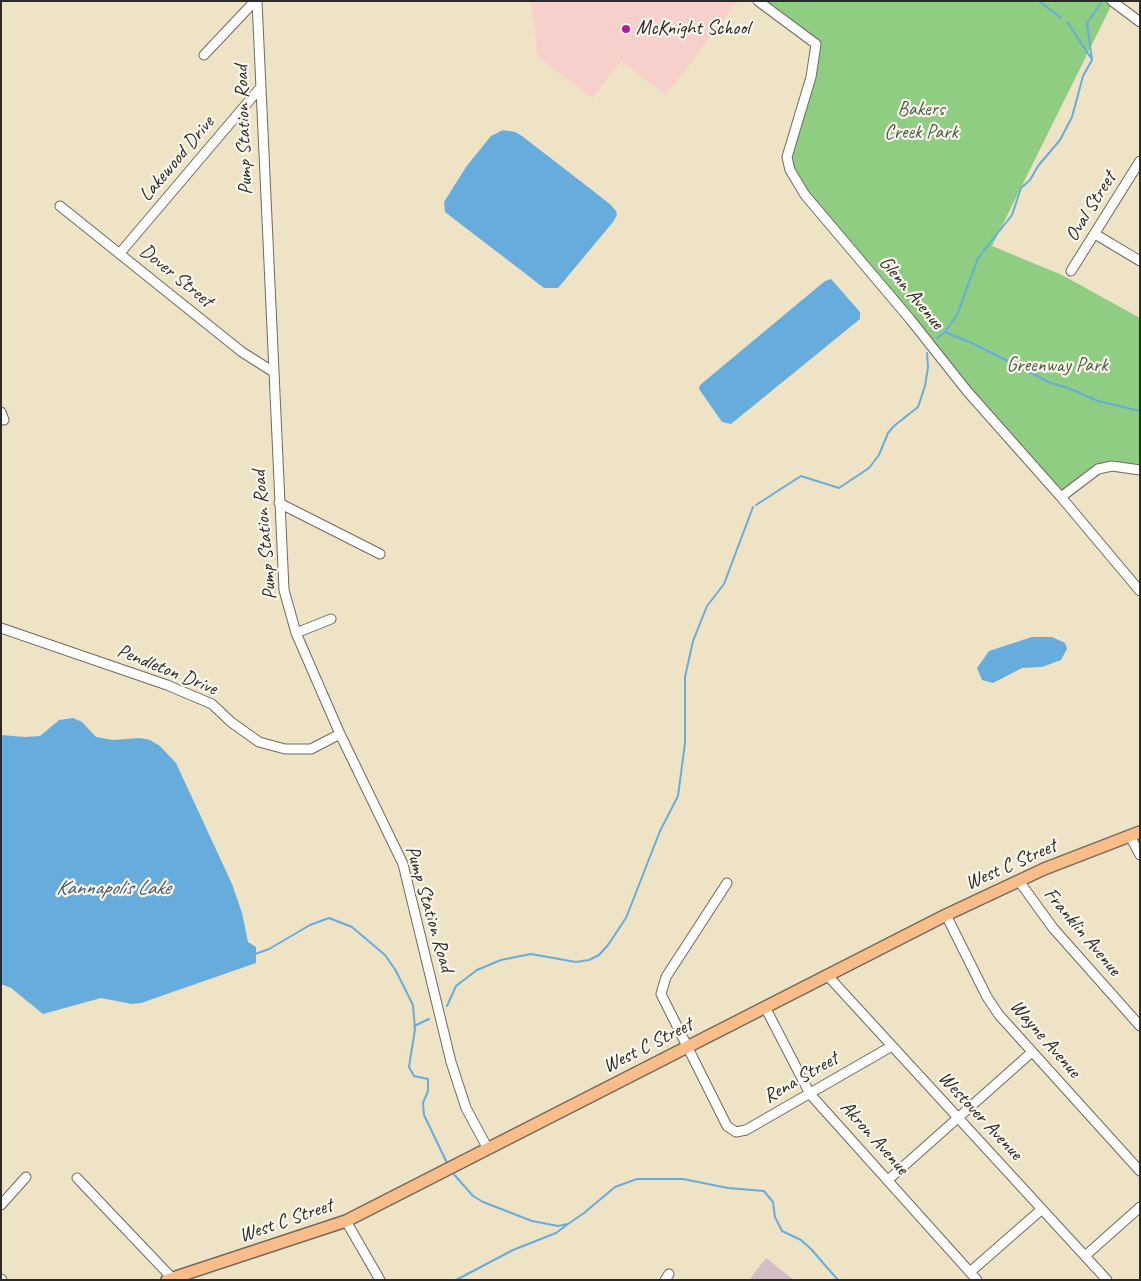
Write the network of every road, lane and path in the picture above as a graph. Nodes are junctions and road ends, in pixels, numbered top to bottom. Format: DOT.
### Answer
graph roads {
  1 [pos="256,1"];
  2 [pos="758,1"];
  3 [pos="1112,1"];
  4 [pos="1140,22"];
  5 [pos="204,55"];
  6 [pos="260,88"];
  7 [pos="1140,160"];
  8 [pos="60,206"];
  9 [pos="1096,234"];
  10 [pos="120,253"];
  11 [pos="1140,261"];
  12 [pos="1071,271"];
  13 [pos="272,371"];
  14 [pos="1140,470"];
  15 [pos="1061,497"];
  16 [pos="279,503"];
  17 [pos="380,554"];
  18 [pos="1140,591"];
  19 [pos="331,619"];
  20 [pos="1,628"];
  21 [pos="296,633"];
  22 [pos="340,734"];
  23 [pos="1135,834"];
  24 [pos="1140,855"];
  25 [pos="1019,880"];
  26 [pos="728,883"];
  27 [pos="946,915"];
  28 [pos="827,975"];
  29 [pos="765,1007"];
  30 [pos="1140,1026"];
  31 [pos="892,1046"];
  32 [pos="688,1047"];
  33 [pos="1032,1052"];
  34 [pos="810,1094"];
  35 [pos="959,1117"];
  36 [pos="488,1149"];
  37 [pos="1140,1170"];
  38 [pos="26,1177"];
  39 [pos="78,1178"];
  40 [pos="888,1180"];
  41 [pos="1,1205"];
  42 [pos="1140,1207"];
  43 [pos="1042,1208"];
  44 [pos="346,1221"];
  45 [pos="1085,1256"];
  46 [pos="970,1272"];
  47 [pos="171,1279"];
  48 [pos="380,1280"];
  49 [pos="976,1280"];
  50 [pos="1107,1280"];
  1 -- 5 [label="street"];
  1 -- 6 [label="street, Pump Station Road"];
  2 -- 15 [label="street, Glenn Avenue"];
  3 -- 4 [label="street"];
  6 -- 10 [label="street, Lakewood Drive"];
  6 -- 13 [label="street, Pump Station Road"];
  7 -- 9 [label="street, Oval Street"];
  8 -- 10 [label="street, Dover Street"];
  9 -- 11 [label="street"];
  9 -- 12 [label="street, Oval Street"];
  10 -- 13 [label="street, Dover Street"];
  13 -- 16 [label="street, Pump Station Road"];
  14 -- 15 [label="street"];
  15 -- 18 [label="street, Glenn Avenue"];
  16 -- 17 [label="street"];
  16 -- 21 [label="street, Pump Station Road"];
  19 -- 21 [label="street"];
  20 -- 22 [label="street, Pendleton Drive"];
  21 -- 22 [label="street, Pump Station Road"];
  22 -- 36 [label="street, Pump Station Road"];
  23 -- 24 [label="street"];
  23 -- 25 [label="main road, West C Street"];
  25 -- 27 [label="main road, West C Street"];
  25 -- 30 [label="street, Franklin Avenue"];
  26 -- 32 [label="street"];
  27 -- 28 [label="main road, West C Street"];
  27 -- 33 [label="street, Wayne Avenue"];
  28 -- 29 [label="main road, West C Street"];
  28 -- 31 [label="street, Westover Avenue"];
  29 -- 32 [label="main road, West C Street"];
  29 -- 34 [label="street, Akron Avenue"];
  31 -- 34 [label="street, Rena Street"];
  31 -- 35 [label="street, Westover Avenue"];
  32 -- 34 [label="street, Rena Street"];
  32 -- 36 [label="main road, West C Street"];
  33 -- 35 [label="street"];
  33 -- 37 [label="street, Wayne Avenue"];
  34 -- 40 [label="street, Akron Avenue"];
  35 -- 40 [label="street"];
  35 -- 43 [label="street, Westover Avenue"];
  36 -- 44 [label="main road, West C Street"];
  38 -- 41 [label="street"];
  39 -- 47 [label="street"];
  40 -- 46 [label="street, Akron Avenue"];
  42 -- 45 [label="street"];
  43 -- 45 [label="street, Westover Avenue"];
  43 -- 46 [label="street"];
  44 -- 47 [label="main road, West C Street"];
  44 -- 48 [label="street"];
  45 -- 50 [label="street, Westover Avenue"];
  46 -- 49 [label="street, Akron Avenue"];
}
